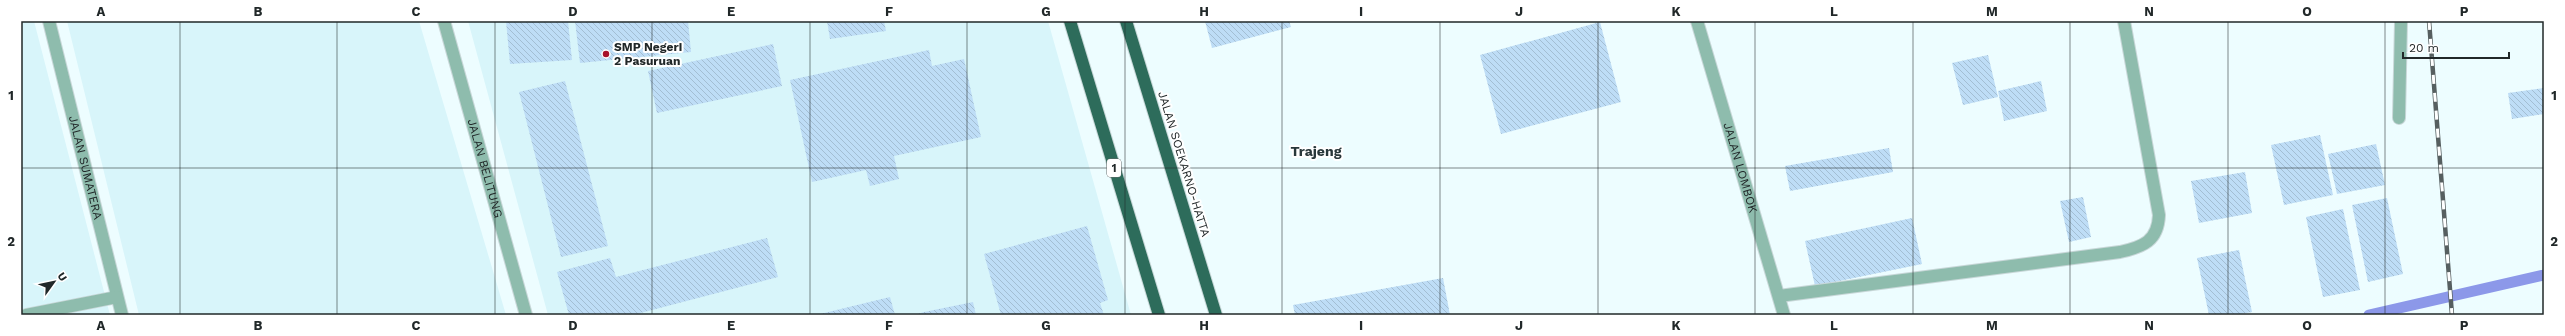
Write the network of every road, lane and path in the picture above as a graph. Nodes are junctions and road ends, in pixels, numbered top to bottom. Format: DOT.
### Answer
graph roads {
  1 [pos="49,21"];
  2 [pos="444,21"];
  3 [pos="1070,21"];
  4 [pos="1126,21"];
  5 [pos="1697,21"];
  6 [pos="2124,21"];
  7 [pos="2401,21"];
  8 [pos="2399,118"];
  9 [pos="1779,296"];
  10 [pos="117,297"];
  11 [pos="26,315"];
  12 [pos="122,315"];
  13 [pos="526,315"];
  14 [pos="1159,315"];
  15 [pos="1216,315"];
  16 [pos="1784,315"];
  1 -- 10 [label="street, JALAN SUMATERA"];
  2 -- 13 [label="street, JALAN BELITUNG"];
  3 -- 14 [label="highway, 1"];
  4 -- 15 [label="highway, JALAN SOEKARNO-HATTA"];
  5 -- 9 [label="street, JALAN LOMBOK"];
  6 -- 9 [label="street"];
  7 -- 8 [label="street"];
  9 -- 16 [label="street, JALAN LOMBOK"];
  10 -- 11 [label="street"];
  10 -- 12 [label="street, JALAN SUMATERA"];
}
